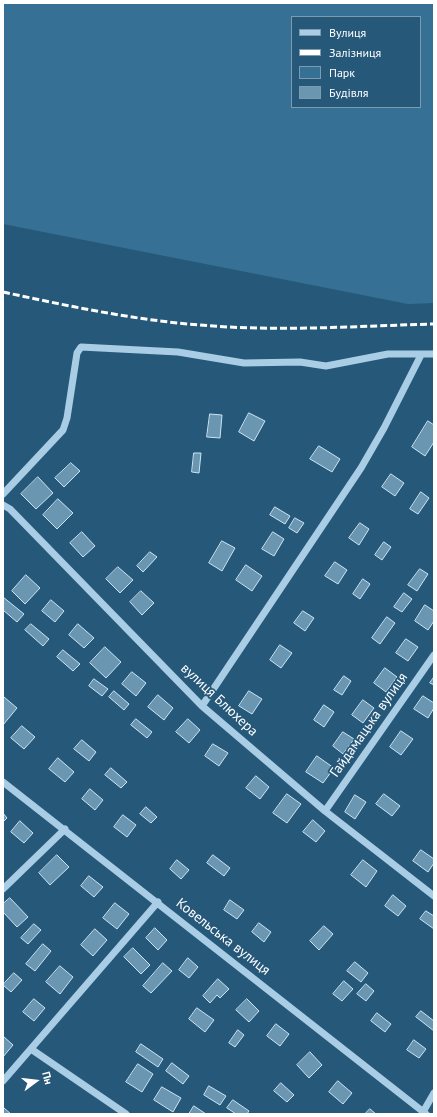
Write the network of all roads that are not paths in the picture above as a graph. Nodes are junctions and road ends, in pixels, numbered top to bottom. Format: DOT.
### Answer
graph roads {
  1 [pos="434,354"];
  2 [pos="421,355"];
  3 [pos="3,494"];
  4 [pos="3,505"];
  5 [pos="434,654"];
  6 [pos="202,706"];
  7 [pos="3,782"];
  8 [pos="325,811"];
  9 [pos="65,829"];
  10 [pos="3,889"];
  11 [pos="434,896"];
  12 [pos="158,902"];
  13 [pos="31,1049"];
  14 [pos="3,1081"];
  15 [pos="434,1093"];
  16 [pos="425,1113"];
  17 [pos="126,1114"];
  1 -- 2 [label="street"];
  2 -- 3 [label="street"];
  2 -- 6 [label="street"];
  4 -- 6 [label="street, вулиця Блюхера"];
  5 -- 8 [label="street, Гайдамацька вулиця"];
  6 -- 8 [label="street, вулиця Блюхера"];
  7 -- 9 [label="street, Ковельська вулиця"];
  8 -- 11 [label="street, вулиця Блюхера"];
  9 -- 10 [label="street"];
  9 -- 12 [label="street, Ковельська вулиця"];
  12 -- 13 [label="street"];
  12 -- 16 [label="street, Ковельська вулиця"];
  13 -- 14 [label="street"];
  13 -- 17 [label="street"];
  15 -- 16 [label="street"];
}
